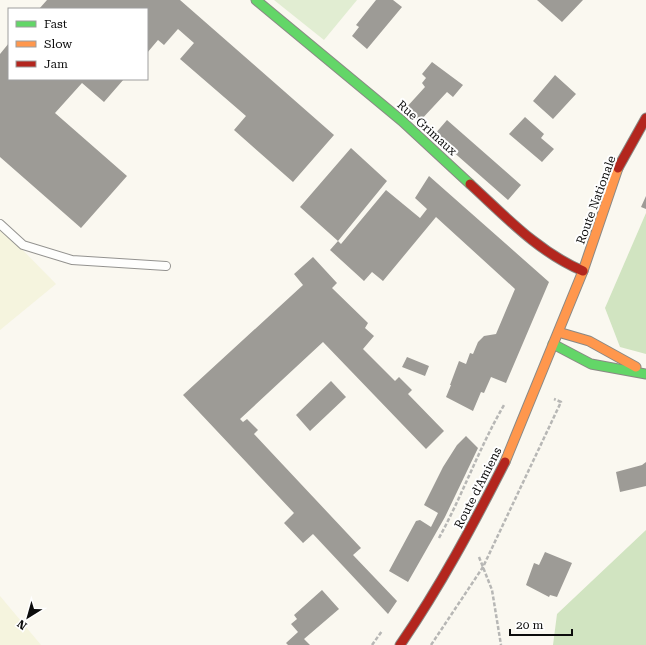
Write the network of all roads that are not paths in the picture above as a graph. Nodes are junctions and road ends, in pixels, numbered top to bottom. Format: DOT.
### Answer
graph roads {
  1 [pos="256,0"];
  2 [pos="646,118"];
  3 [pos="0,224"];
  4 [pos="166,266"];
  5 [pos="583,271"];
  6 [pos="558,332"];
  7 [pos="554,344"];
  8 [pos="646,374"];
  9 [pos="400,645"];
  1 -- 5 [label="street, Rue Grimaux"];
  2 -- 5 [label="street, Route Nationale"];
  3 -- 4 [label="lane"];
  5 -- 6 [label="street, Route Nationale"];
  6 -- 7 [label="street, Route d'Amiens"];
  6 -- 8 [label="street"];
  7 -- 8 [label="street"];
  7 -- 9 [label="street, Route d'Amiens"];
}
